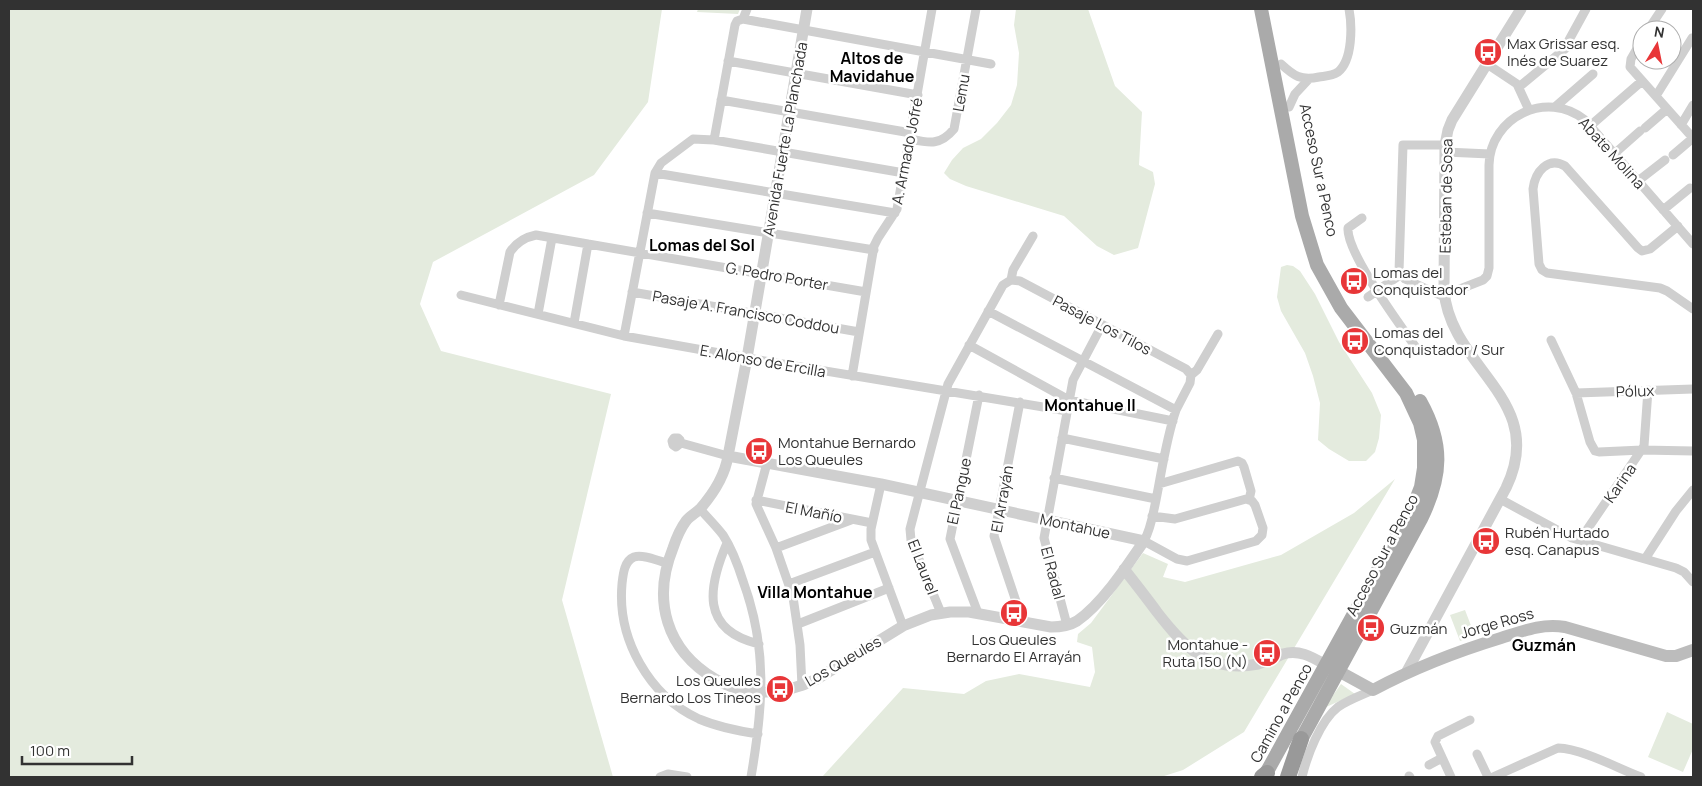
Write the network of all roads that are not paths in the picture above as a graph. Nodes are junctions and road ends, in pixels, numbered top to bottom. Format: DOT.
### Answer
graph roads {
  1 [pos="747,9"];
  2 [pos="807,9"];
  3 [pos="932,9"];
  4 [pos="976,9"];
  5 [pos="1261,9"];
  6 [pos="1270,9"];
  7 [pos="1348,9"];
  8 [pos="1521,9"];
  9 [pos="1586,9"];
  10 [pos="1662,9"];
  11 [pos="743,19"];
  12 [pos="1655,20"];
  13 [pos="804,30"];
  14 [pos="1692,38"];
  15 [pos="925,52"];
  16 [pos="967,60"];
  17 [pos="728,61"];
  18 [pos="991,64"];
  19 [pos="1281,64"];
  20 [pos="1487,64"];
  21 [pos="1633,70"];
  22 [pos="796,72"];
  23 [pos="1593,74"];
  24 [pos="1308,80"];
  25 [pos="1642,80"];
  26 [pos="1519,87"];
  27 [pos="918,95"];
  28 [pos="1656,96"];
  29 [pos="721,100"];
  30 [pos="1693,105"];
  31 [pos="1289,107"];
  32 [pos="1555,107"];
  33 [pos="1667,109"];
  34 [pos="1529,110"];
  35 [pos="789,112"];
  36 [pos="1681,125"];
  37 [pos="1590,126"];
  38 [pos="910,136"];
  39 [pos="1693,138"];
  40 [pos="714,140"];
  41 [pos="1445,148"];
  42 [pos="782,153"];
  43 [pos="1490,154"];
  44 [pos="1614,154"];
  45 [pos="655,173"];
  46 [pos="904,174"];
  47 [pos="1638,181"];
  48 [pos="1690,188"];
  49 [pos="775,193"];
  50 [pos="1663,210"];
  51 [pos="647,213"];
  52 [pos="895,213"];
  53 [pos="1362,218"];
  54 [pos="1678,226"];
  55 [pos="769,233"];
  56 [pos="1033,236"];
  57 [pos="552,238"];
  58 [pos="1692,239"];
  59 [pos="588,244"];
  60 [pos="874,250"];
  61 [pos="639,252"];
  62 [pos="762,274"];
  63 [pos="1400,275"];
  64 [pos="1011,280"];
  65 [pos="1377,291"];
  66 [pos="632,292"];
  67 [pos="866,292"];
  68 [pos="461,295"];
  69 [pos="1445,296"];
  70 [pos="1368,297"];
  71 [pos="499,305"];
  72 [pos="1693,309"];
  73 [pos="988,311"];
  74 [pos="754,313"];
  75 [pos="538,314"];
  76 [pos="574,324"];
  77 [pos="1102,324"];
  78 [pos="860,332"];
  79 [pos="1218,334"];
  80 [pos="624,336"];
  81 [pos="1551,340"];
  82 [pos="969,345"];
  83 [pos="1415,346"];
  84 [pos="747,358"];
  85 [pos="1083,361"];
  86 [pos="1191,375"];
  87 [pos="852,376"];
  88 [pos="1693,389"];
  89 [pos="946,390"];
  90 [pos="1648,390"];
  91 [pos="1576,393"];
  92 [pos="979,396"];
  93 [pos="1069,400"];
  94 [pos="1020,402"];
  95 [pos="1176,410"];
  96 [pos="1067,411"];
  97 [pos="1173,421"];
  98 [pos="1062,438"];
  99 [pos="681,443"];
  100 [pos="1642,450"];
  101 [pos="1693,451"];
  102 [pos="728,456"];
  103 [pos="1164,459"];
  104 [pos="767,463"];
  105 [pos="1054,478"];
  106 [pos="881,484"];
  107 [pos="1159,484"];
  108 [pos="1693,490"];
  109 [pos="920,493"];
  110 [pos="1156,499"];
  111 [pos="1500,499"];
  112 [pos="756,500"];
  113 [pos="958,500"];
  114 [pos="1250,500"];
  115 [pos="700,509"];
  116 [pos="999,509"];
  117 [pos="1152,516"];
  118 [pos="852,519"];
  119 [pos="1046,519"];
  120 [pos="872,524"];
  121 [pos="1580,540"];
  122 [pos="1144,541"];
  123 [pos="727,543"];
  124 [pos="776,548"];
  125 [pos="875,552"];
  126 [pos="1645,559"];
  127 [pos="668,563"];
  128 [pos="1124,569"];
  129 [pos="1693,582"];
  130 [pos="790,584"];
  131 [pos="889,588"];
  132 [pos="941,613"];
  133 [pos="978,613"];
  134 [pos="1024,622"];
  135 [pos="798,624"];
  136 [pos="903,626"];
  137 [pos="1067,626"];
  138 [pos="759,644"];
  139 [pos="1693,650"];
  140 [pos="1332,668"];
  141 [pos="1406,673"];
  142 [pos="802,686"];
  143 [pos="1373,690"];
  144 [pos="761,692"];
  145 [pos="1470,720"];
  146 [pos="758,734"];
  147 [pos="1301,739"];
  148 [pos="1477,754"];
  149 [pos="1442,758"];
  150 [pos="1429,765"];
  151 [pos="1508,774"];
  152 [pos="1268,776"];
  153 [pos="660,777"];
  154 [pos="687,777"];
  155 [pos="751,777"];
  156 [pos="1288,777"];
  157 [pos="1302,777"];
  158 [pos="1451,777"];
  159 [pos="1488,777"];
  160 [pos="1493,777"];
  161 [pos="1641,777"];
  1 -- 11 [label="street"];
  2 -- 13 [label="street, Avenida Fuerte La Planchada"];
  3 -- 15 [label="street, A. Armado Jofré"];
  4 -- 16 [label="street, Lemu"];
  5 -- 140 [label="main road, Acceso Sur a Penco"];
  6 -- 19 [label="main road, Acceso Sur a Penco"];
  7 -- 24 [label="street"];
  8 -- 20 [label="street, Esteban de Sosa"];
  9 -- 26 [label="street"];
  10 -- 12 [label="street"];
  11 -- 13 [label="street"];
  11 -- 17 [label="street"];
  13 -- 15 [label="street"];
  13 -- 22 [label="street, Avenida Fuerte La Planchada"];
  14 -- 28 [label="street"];
  15 -- 16 [label="street"];
  15 -- 27 [label="street, A. Armado Jofré"];
  16 -- 18 [label="street"];
  16 -- 38 [label="street, Lemu"];
  17 -- 22 [label="street"];
  17 -- 29 [label="street"];
  19 -- 24 [label="street"];
  19 -- 31 [label="main road, Acceso Sur a Penco"];
  20 -- 26 [label="street"];
  20 -- 41 [label="street, Esteban de Sosa"];
  21 -- 25 [label="street"];
  22 -- 27 [label="street"];
  22 -- 35 [label="street, Avenida Fuerte La Planchada"];
  23 -- 32 [label="street"];
  24 -- 31 [label="street"];
  25 -- 28 [label="street"];
  25 -- 37 [label="street"];
  26 -- 34 [label="street"];
  27 -- 38 [label="street, A. Armado Jofré"];
  28 -- 33 [label="street"];
  29 -- 35 [label="street, Lemu"];
  29 -- 40 [label="street"];
  30 -- 36 [label="street"];
  31 -- 140 [label="main road, Acceso Sur a Penco"];
  32 -- 34 [label="street, Abate Molina"];
  32 -- 37 [label="street, Abate Molina"];
  33 -- 36 [label="street"];
  33 -- 44 [label="street"];
  34 -- 43 [label="street, Abate Molina"];
  35 -- 38 [label="street, Lemu"];
  35 -- 42 [label="street, Avenida Fuerte La Planchada"];
  36 -- 39 [label="street"];
  37 -- 44 [label="street, Abate Molina"];
  38 -- 46 [label="street, A. Armado Jofré"];
  39 -- 47 [label="street"];
  40 -- 42 [label="street"];
  40 -- 45 [label="street"];
  41 -- 43 [label="street"];
  41 -- 63 [label="street"];
  41 -- 69 [label="street, Esteban de Sosa"];
  42 -- 46 [label="street"];
  42 -- 49 [label="street, Avenida Fuerte La Planchada"];
  43 -- 69 [label="street, Abate Molina"];
  44 -- 47 [label="street, Abate Molina"];
  45 -- 49 [label="street"];
  45 -- 51 [label="street"];
  46 -- 52 [label="street, A. Armado Jofré"];
  47 -- 50 [label="street, Abate Molina"];
  48 -- 50 [label="street"];
  49 -- 52 [label="street"];
  49 -- 55 [label="street, Avenida Fuerte La Planchada"];
  50 -- 54 [label="street, Abate Molina"];
  51 -- 55 [label="street"];
  51 -- 61 [label="street"];
  52 -- 60 [label="street, A. Armado Jofré"];
  53 -- 65 [label="street"];
  54 -- 58 [label="street, Abate Molina"];
  54 -- 72 [label="street"];
  55 -- 60 [label="street"];
  55 -- 62 [label="street, Avenida Fuerte La Planchada"];
  56 -- 64 [label="street, El Laurel"];
  57 -- 59 [label="street, G. Pedro Porter"];
  57 -- 71 [label="street, G. Pedro Porter"];
  57 -- 75 [label="street"];
  59 -- 61 [label="street, G. Pedro Porter"];
  59 -- 76 [label="street"];
  60 -- 67 [label="street, A. Armado Jofré"];
  61 -- 62 [label="street, G. Pedro Porter"];
  61 -- 66 [label="street"];
  62 -- 67 [label="street, G. Pedro Porter"];
  62 -- 74 [label="street, Avenida Fuerte La Planchada"];
  63 -- 65 [label="street"];
  63 -- 69 [label="street"];
  64 -- 73 [label="street, El Laurel"];
  64 -- 77 [label="street, Pasaje Los Tilos"];
  65 -- 70 [label="street"];
  65 -- 83 [label="street"];
  66 -- 74 [label="street, Pasaje A. Francisco Coddou"];
  66 -- 80 [label="street"];
  67 -- 78 [label="street, A. Armado Jofré"];
  68 -- 71 [label="street, E. Alonso de Ercilla"];
  69 -- 111 [label="street, Esteban de Sosa"];
  71 -- 75 [label="street, E. Alonso de Ercilla"];
  73 -- 82 [label="street, El Laurel"];
  73 -- 85 [label="street"];
  74 -- 78 [label="street, Pasaje A. Francisco Coddou"];
  74 -- 84 [label="street, Avenida Fuerte La Planchada"];
  75 -- 76 [label="street, E. Alonso de Ercilla"];
  76 -- 80 [label="street, E. Alonso de Ercilla"];
  77 -- 85 [label="street, El Radal"];
  77 -- 86 [label="street, Pasaje Los Tilos"];
  78 -- 87 [label="street, A. Armado Jofré"];
  79 -- 86 [label="street"];
  80 -- 84 [label="street, E. Alonso de Ercilla"];
  81 -- 91 [label="street"];
  82 -- 89 [label="street, El Laurel"];
  82 -- 93 [label="street"];
  84 -- 87 [label="street, E. Alonso de Ercilla"];
  84 -- 102 [label="street, Los Queules"];
  85 -- 93 [label="street, El Radal"];
  85 -- 95 [label="street"];
  86 -- 95 [label="street"];
  87 -- 89 [label="street, E. Alonso de Ercilla"];
  88 -- 90 [label="street, Pólux"];
  89 -- 92 [label="street, E. Alonso de Ercilla"];
  89 -- 109 [label="street, El Laurel"];
  90 -- 91 [label="street, Pólux"];
  90 -- 100 [label="street"];
  91 -- 100 [label="street"];
  92 -- 94 [label="street, E. Alonso de Ercilla"];
  92 -- 113 [label="street, El Pangue"];
  93 -- 96 [label="street, El Radal"];
  93 -- 97 [label="street"];
  94 -- 96 [label="street, E. Alonso de Ercilla"];
  94 -- 116 [label="street, El Arrayán"];
  95 -- 97 [label="street"];
  96 -- 98 [label="street, El Radal"];
  97 -- 103 [label="street"];
  98 -- 103 [label="street"];
  98 -- 105 [label="street, El Radal"];
  99 -- 102 [label="street"];
  100 -- 101 [label="street"];
  100 -- 121 [label="street, Karina"];
  102 -- 104 [label="street, Montahue"];
  102 -- 115 [label="street, Los Queules"];
  103 -- 107 [label="street"];
  104 -- 106 [label="street, Montahue"];
  104 -- 112 [label="street"];
  105 -- 110 [label="street"];
  105 -- 119 [label="street, El Radal"];
  106 -- 109 [label="street, Montahue"];
  106 -- 120 [label="street"];
  107 -- 110 [label="street"];
  107 -- 114 [label="street"];
  108 -- 126 [label="street"];
  109 -- 113 [label="street, Montahue"];
  109 -- 132 [label="street, El Laurel"];
  110 -- 117 [label="street"];
  111 -- 121 [label="street"];
  111 -- 141 [label="street, Esteban de Sosa"];
  112 -- 118 [label="street, El Mañío"];
  112 -- 124 [label="street"];
  113 -- 116 [label="street, Montahue"];
  113 -- 133 [label="street, El Pangue"];
  114 -- 117 [label="street"];
  114 -- 122 [label="street"];
  115 -- 123 [label="street"];
  115 -- 127 [label="street, Los Queules"];
  116 -- 119 [label="street, Montahue"];
  116 -- 134 [label="street, El Arrayán"];
  117 -- 122 [label="street"];
  118 -- 120 [label="street, El Mañío"];
  118 -- 124 [label="street"];
  119 -- 122 [label="street, Montahue"];
  119 -- 137 [label="street, El Radal"];
  120 -- 125 [label="street"];
  121 -- 126 [label="street"];
  122 -- 128 [label="street"];
  123 -- 138 [label="street"];
  123 -- 138 [label="street"];
  124 -- 130 [label="street"];
  125 -- 130 [label="street"];
  125 -- 131 [label="street"];
  126 -- 129 [label="street"];
  127 -- 144 [label="street, Los Queules"];
  127 -- 146 [label="street"];
  128 -- 137 [label="street"];
  128 -- 140 [label="street"];
  130 -- 135 [label="street"];
  131 -- 135 [label="street"];
  131 -- 136 [label="street"];
  132 -- 133 [label="street, Los Queules"];
  132 -- 136 [label="street, Los Queules"];
  133 -- 134 [label="street, Los Queules"];
  134 -- 137 [label="street, Los Queules"];
  135 -- 142 [label="street"];
  136 -- 142 [label="street, Los Queules"];
  138 -- 144 [label="street"];
  139 -- 141 [label="main road, Jorge Ross"];
  140 -- 143 [label="main road"];
  140 -- 147 [label="main road, Camino a Penco"];
  140 -- 152 [label="main road, Camino a Penco"];
  141 -- 143 [label="main road, Jorge Ross"];
  142 -- 144 [label="street, Los Queules"];
  143 -- 157 [label="street, Jorge Ross"];
  144 -- 146 [label="street"];
  145 -- 149 [label="street"];
  146 -- 155 [label="street"];
  147 -- 152 [label="main road, Camino a Penco"];
  147 -- 156 [label="highway"];
  148 -- 159 [label="street"];
  149 -- 150 [label="street"];
  149 -- 158 [label="street"];
  151 -- 160 [label="street"];
  151 -- 161 [label="street"];
  153 -- 154 [label="street"];
}
